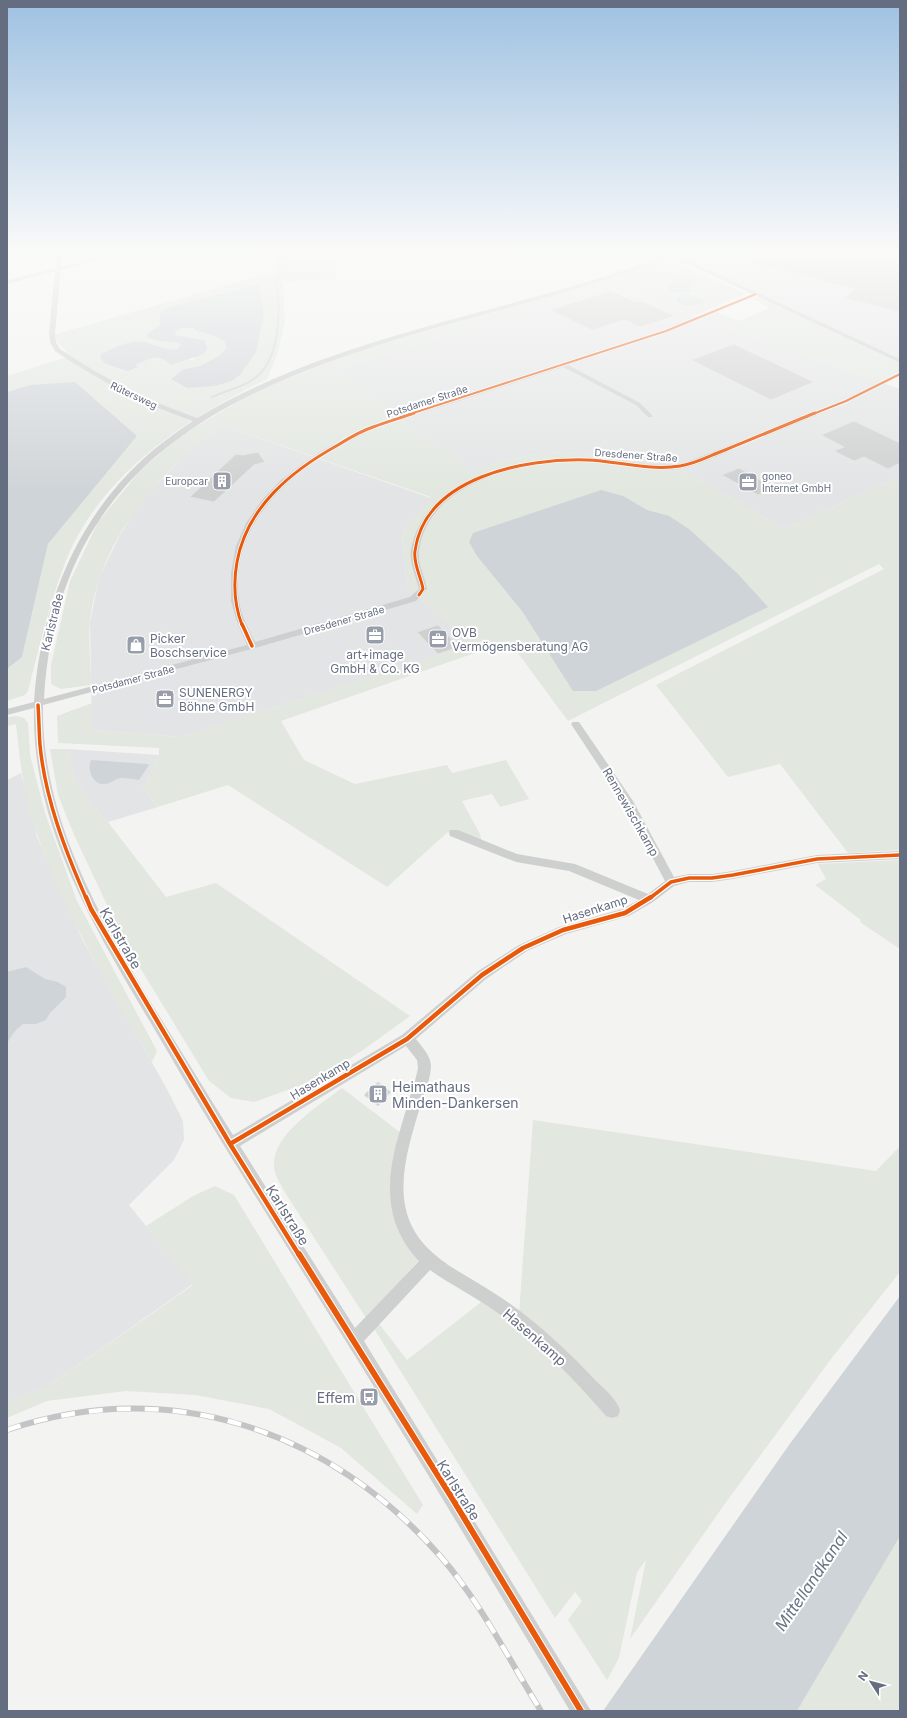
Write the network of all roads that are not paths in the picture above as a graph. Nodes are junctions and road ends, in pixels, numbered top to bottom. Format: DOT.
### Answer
graph roads {
  1 [pos="52,333"];
  2 [pos="414,333"];
  3 [pos="659,333"];
  4 [pos="840,333"];
  5 [pos="900,361"];
  6 [pos="564,365"];
  7 [pos="900,374"];
  8 [pos="650,416"];
  9 [pos="197,420"];
  10 [pos="252,646"];
  11 [pos="38,705"];
  12 [pos="7,712"];
  13 [pos="576,724"];
  14 [pos="454,833"];
  15 [pos="900,855"];
  16 [pos="671,882"];
  17 [pos="650,899"];
  18 [pos="407,1039"];
  19 [pos="230,1144"];
  20 [pos="429,1261"];
  21 [pos="353,1342"];
  22 [pos="612,1410"];
  23 [pos="581,1711"];
  1 -- 9 [label="street, Rütersweg"];
  2 -- 9 [label="street, Karlstraße"];
  3 -- 6 [label="street, Potsdamer Straße"];
  4 -- 5 [label="street"];
  6 -- 8 [label="street"];
  6 -- 10 [label="street, Potsdamer Straße"];
  7 -- 10 [label="street, Dresdener Straße"];
  9 -- 11 [label="street, Karlstraße"];
  10 -- 11 [label="street, Potsdamer Straße"];
  11 -- 12 [label="street, Potsdamer Straße"];
  11 -- 19 [label="street, Karlstraße"];
  13 -- 16 [label="street, Rennewischkamp"];
  14 -- 17 [label="street, Hasenkamp"];
  15 -- 16 [label="street, Hasenkamp"];
  16 -- 17 [label="street, Hasenkamp"];
  17 -- 18 [label="street, Hasenkamp"];
  18 -- 19 [label="street, Hasenkamp"];
  18 -- 20 [label="street, Hasenkamp"];
  19 -- 21 [label="street, Karlstraße"];
  20 -- 21 [label="street"];
  20 -- 22 [label="street, Hasenkamp"];
  21 -- 23 [label="street, Karlstraße"];
}
